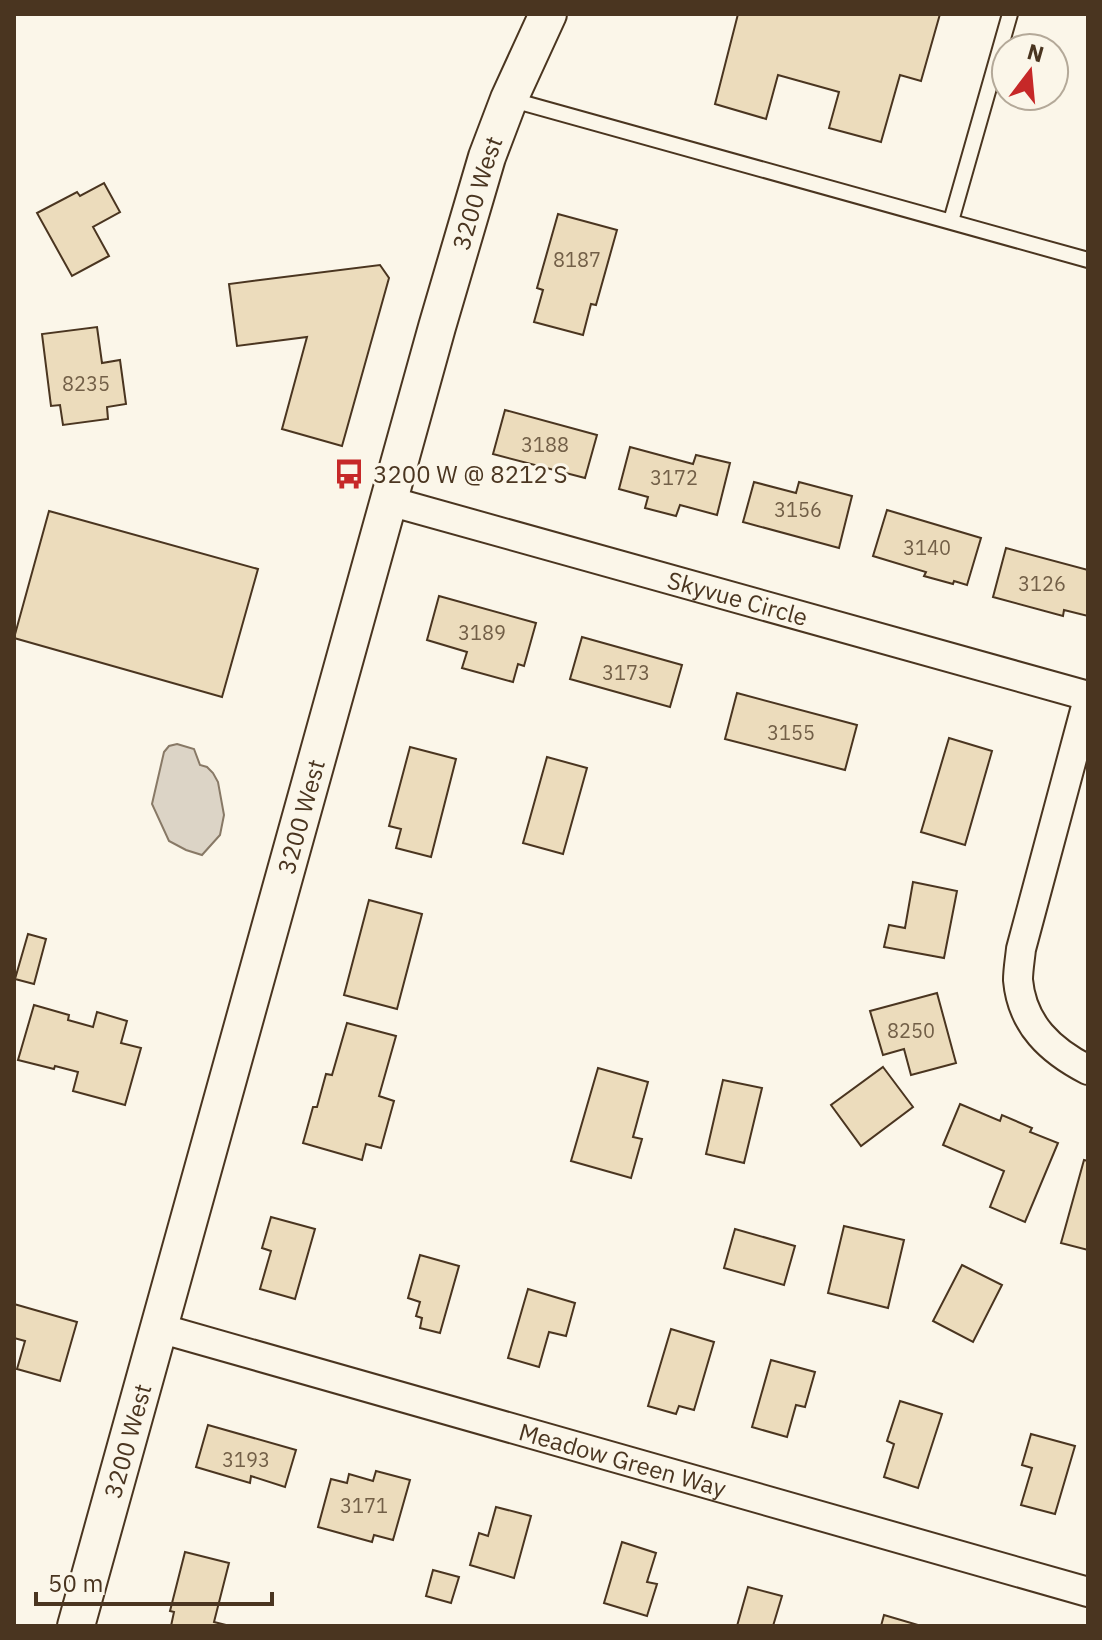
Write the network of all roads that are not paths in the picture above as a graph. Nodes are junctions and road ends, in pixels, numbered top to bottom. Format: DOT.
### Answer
graph roads {
  1 [pos="548,14"];
  2 [pos="1010,14"];
  3 [pos="509,99"];
  4 [pos="951,221"];
  5 [pos="1088,260"];
  6 [pos="389,501"];
  7 [pos="1088,698"];
  8 [pos="1088,1070"];
  9 [pos="159,1328"];
  10 [pos="1088,1592"];
  11 [pos="76,1626"];
  1 -- 3 [label="street, 3200 West"];
  2 -- 4 [label="lane"];
  3 -- 4 [label="lane"];
  3 -- 6 [label="street, 3200 West"];
  4 -- 5 [label="lane"];
  6 -- 7 [label="street, Skyvue Circle"];
  6 -- 9 [label="street, 3200 West"];
  7 -- 8 [label="street, Skyvue Circle"];
  9 -- 10 [label="street, Meadow Green Way"];
  9 -- 11 [label="street, 3200 West"];
}
